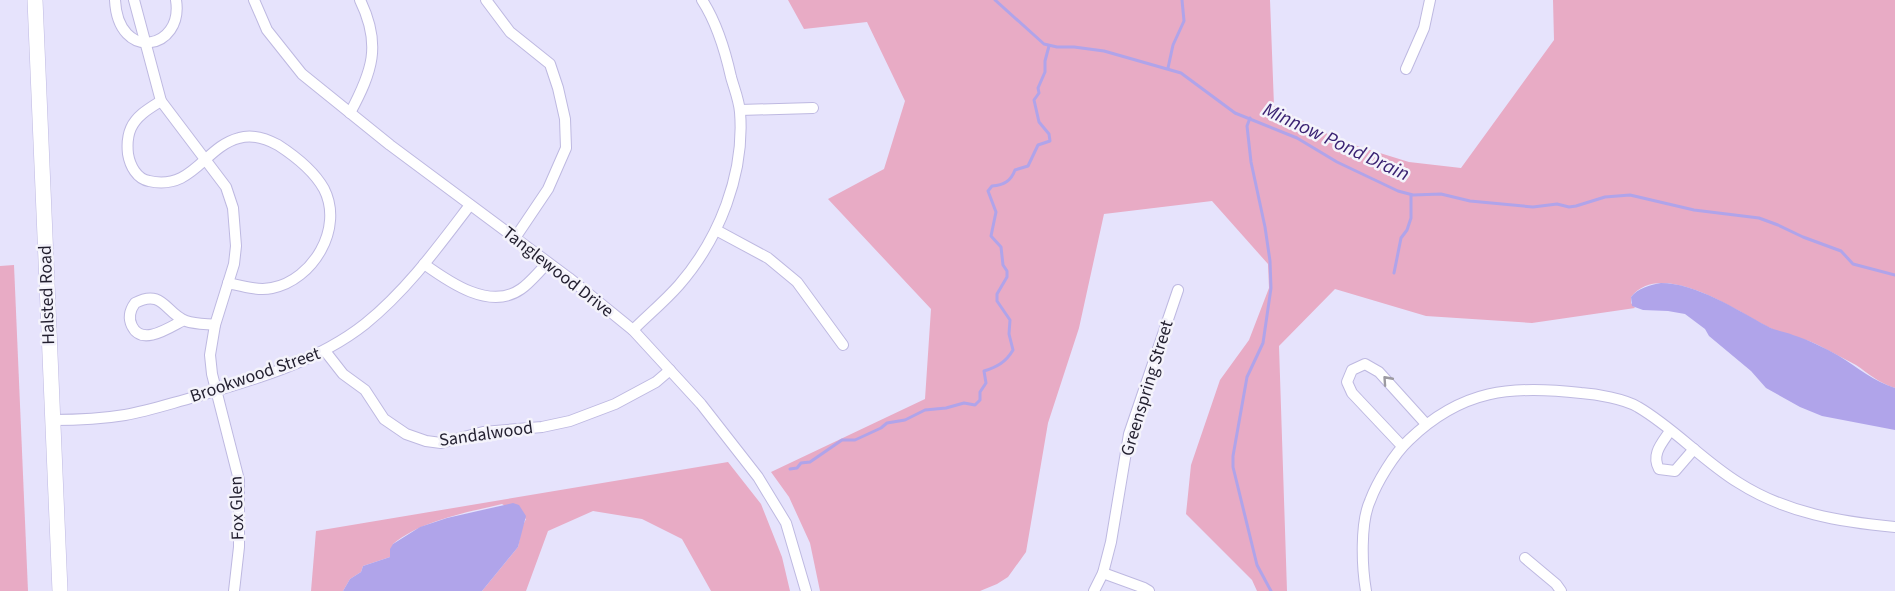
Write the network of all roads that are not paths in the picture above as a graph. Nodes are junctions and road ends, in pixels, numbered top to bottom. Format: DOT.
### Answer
graph roads {
  1 [pos="35,0"];
  2 [pos="115,0"];
  3 [pos="134,0"];
  4 [pos="176,0"];
  5 [pos="254,0"];
  6 [pos="360,0"];
  7 [pos="486,0"];
  8 [pos="702,0"];
  9 [pos="1430,0"];
  10 [pos="146,43"];
  11 [pos="1406,69"];
  12 [pos="161,101"];
  13 [pos="813,108"];
  14 [pos="740,110"];
  15 [pos="350,113"];
  16 [pos="206,159"];
  17 [pos="470,205"];
  18 [pos="716,230"];
  19 [pos="515,238"];
  20 [pos="548,263"];
  21 [pos="424,264"];
  22 [pos="228,283"];
  23 [pos="1178,290"];
  24 [pos="184,320"];
  25 [pos="215,325"];
  26 [pos="633,330"];
  27 [pos="843,345"];
  28 [pos="325,351"];
  29 [pos="670,370"];
  30 [pos="216,390"];
  31 [pos="52,420"];
  32 [pos="1426,424"];
  33 [pos="1670,431"];
  34 [pos="1402,446"];
  35 [pos="1694,449"];
  36 [pos="1895,527"];
  37 [pos="1525,558"];
  38 [pos="1103,573"];
  39 [pos="60,591"];
  40 [pos="234,591"];
  41 [pos="806,591"];
  42 [pos="1094,591"];
  43 [pos="1149,591"];
  44 [pos="1366,591"];
  45 [pos="1561,591"];
  1 -- 31 [label="street, Halsted Road"];
  2 -- 10 [label="street"];
  3 -- 10 [label="street"];
  4 -- 10 [label="street"];
  5 -- 15 [label="street, Tanglewood Drive"];
  6 -- 15 [label="street"];
  7 -- 19 [label="street"];
  8 -- 14 [label="street"];
  9 -- 11 [label="street"];
  10 -- 12 [label="street"];
  12 -- 16 [label="street"];
  12 -- 16 [label="street"];
  13 -- 14 [label="street"];
  14 -- 18 [label="street"];
  15 -- 17 [label="street, Tanglewood Drive"];
  16 -- 22 [label="street, Fox Glen"];
  16 -- 22 [label="street"];
  17 -- 19 [label="street, Tanglewood Drive"];
  17 -- 21 [label="street, Brookwood Street"];
  18 -- 26 [label="street"];
  18 -- 27 [label="street"];
  19 -- 20 [label="street, Tanglewood Drive"];
  20 -- 21 [label="street"];
  20 -- 26 [label="street, Tanglewood Drive"];
  21 -- 28 [label="street, Brookwood Street"];
  22 -- 25 [label="street, Fox Glen"];
  23 -- 38 [label="street, Greenspring Street"];
  24 -- 24 [label="street"];
  24 -- 25 [label="street"];
  25 -- 30 [label="street, Fox Glen"];
  26 -- 29 [label="street, Tanglewood Drive"];
  28 -- 29 [label="street, Sandalwood"];
  28 -- 30 [label="street, Brookwood Street"];
  29 -- 41 [label="street, Tanglewood Drive"];
  30 -- 31 [label="street, Brookwood Street"];
  30 -- 40 [label="street, Fox Glen"];
  31 -- 39 [label="street, Halsted Road"];
  32 -- 33 [label="street"];
  32 -- 34 [label="street"];
  32 -- 34 [label="street, one-way"];
  33 -- 35 [label="street"];
  33 -- 35 [label="street"];
  34 -- 44 [label="street"];
  35 -- 36 [label="street"];
  37 -- 45 [label="street"];
  38 -- 42 [label="street, Greenspring Street"];
  38 -- 43 [label="street"];
}
